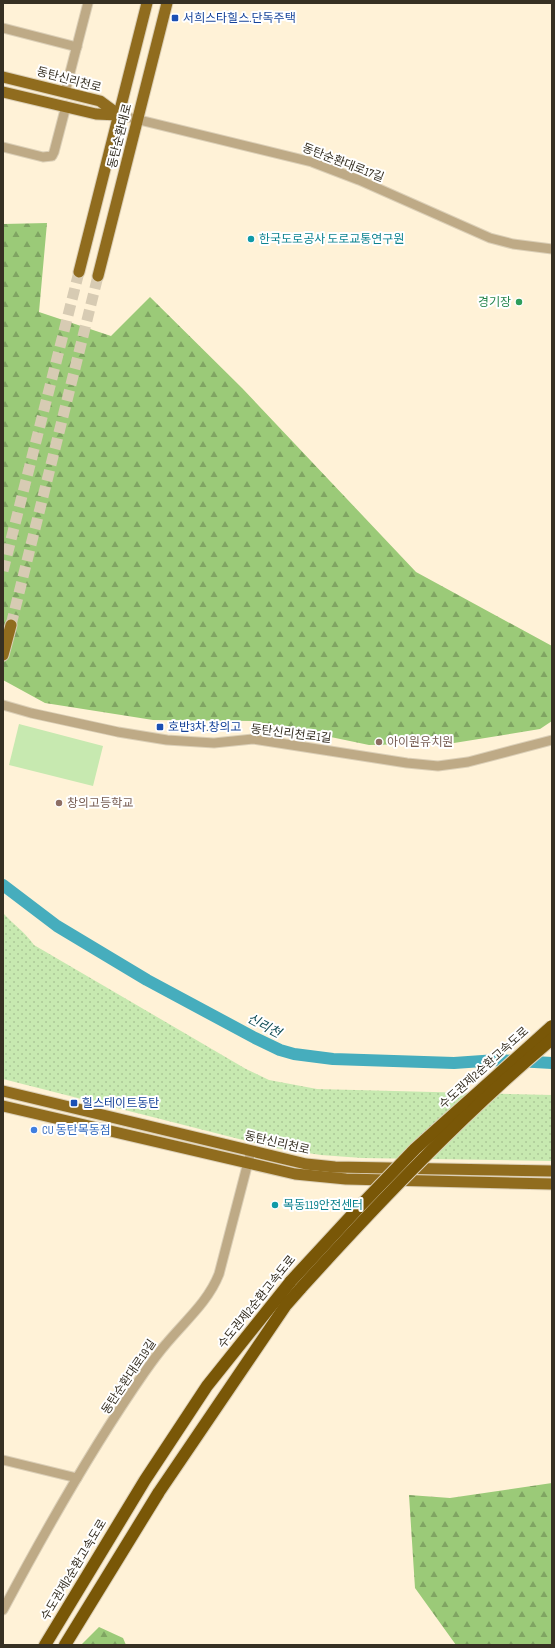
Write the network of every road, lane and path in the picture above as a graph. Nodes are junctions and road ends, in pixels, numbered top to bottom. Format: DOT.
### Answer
graph roads {
  1 [pos="86,3"];
  2 [pos="147,3"];
  3 [pos="167,3"];
  4 [pos="3,28"];
  5 [pos="77,47"];
  6 [pos="3,77"];
  7 [pos="3,92"];
  8 [pos="65,92"];
  9 [pos="66,106"];
  10 [pos="119,115"];
  11 [pos="137,120"];
  12 [pos="3,147"];
  13 [pos="552,249"];
  14 [pos="79,272"];
  15 [pos="98,276"];
  16 [pos="11,625"];
  17 [pos="3,656"];
  18 [pos="3,705"];
  19 [pos="552,740"];
  20 [pos="552,1026"];
  21 [pos="552,1040"];
  22 [pos="3,1091"];
  23 [pos="3,1106"];
  24 [pos="211,1141"];
  25 [pos="251,1151"];
  26 [pos="206,1154"];
  27 [pos="294,1161"];
  28 [pos="248,1164"];
  29 [pos="552,1171"];
  30 [pos="289,1173"];
  31 [pos="552,1184"];
  32 [pos="3,1460"];
  33 [pos="77,1478"];
  34 [pos="3,1610"];
  35 [pos="45,1645"];
  36 [pos="65,1645"];
  1 -- 5 [label="street"];
  2 -- 10 [label="main road, 동탄순환대로"];
  3 -- 11 [label="main road, 동탄순환대로"];
  4 -- 5 [label="street"];
  5 -- 8 [label="street"];
  6 -- 8 [label="main road, 동탄신리천로"];
  7 -- 9 [label="main road"];
  8 -- 10 [label="main road, 동탄신리천로"];
  9 -- 10 [label="main road"];
  9 -- 12 [label="street"];
  10 -- 11 [label="street, 동탄순환대로17길"];
  10 -- 14 [label="main road, 동탄순환대로"];
  11 -- 13 [label="street, 동탄순환대로17길"];
  11 -- 15 [label="main road, 동탄순환대로"];
  16 -- 17 [label="main road"];
  18 -- 19 [label="street, 동탄신리천로1길"];
  20 -- 35 [label="highway, 수도권제2순환고속도로, bridge"];
  21 -- 36 [label="highway, 수도권제2순환고속도로, bridge"];
  22 -- 24 [label="main road, 동탄신리천로"];
  23 -- 26 [label="main road"];
  24 -- 25 [label="main road, 동탄신리천로"];
  24 -- 26 [label="main road"];
  25 -- 27 [label="main road, 동탄신리천로"];
  25 -- 28 [label="street, 동탄순환대로19길"];
  26 -- 28 [label="main road"];
  27 -- 29 [label="main road, 동탄신리천로"];
  27 -- 30 [label="main road"];
  28 -- 30 [label="main road"];
  28 -- 33 [label="street, 동탄순환대로19길"];
  30 -- 31 [label="main road"];
  32 -- 33 [label="street"];
  33 -- 34 [label="street, 동탄순환대로19길"];
}
